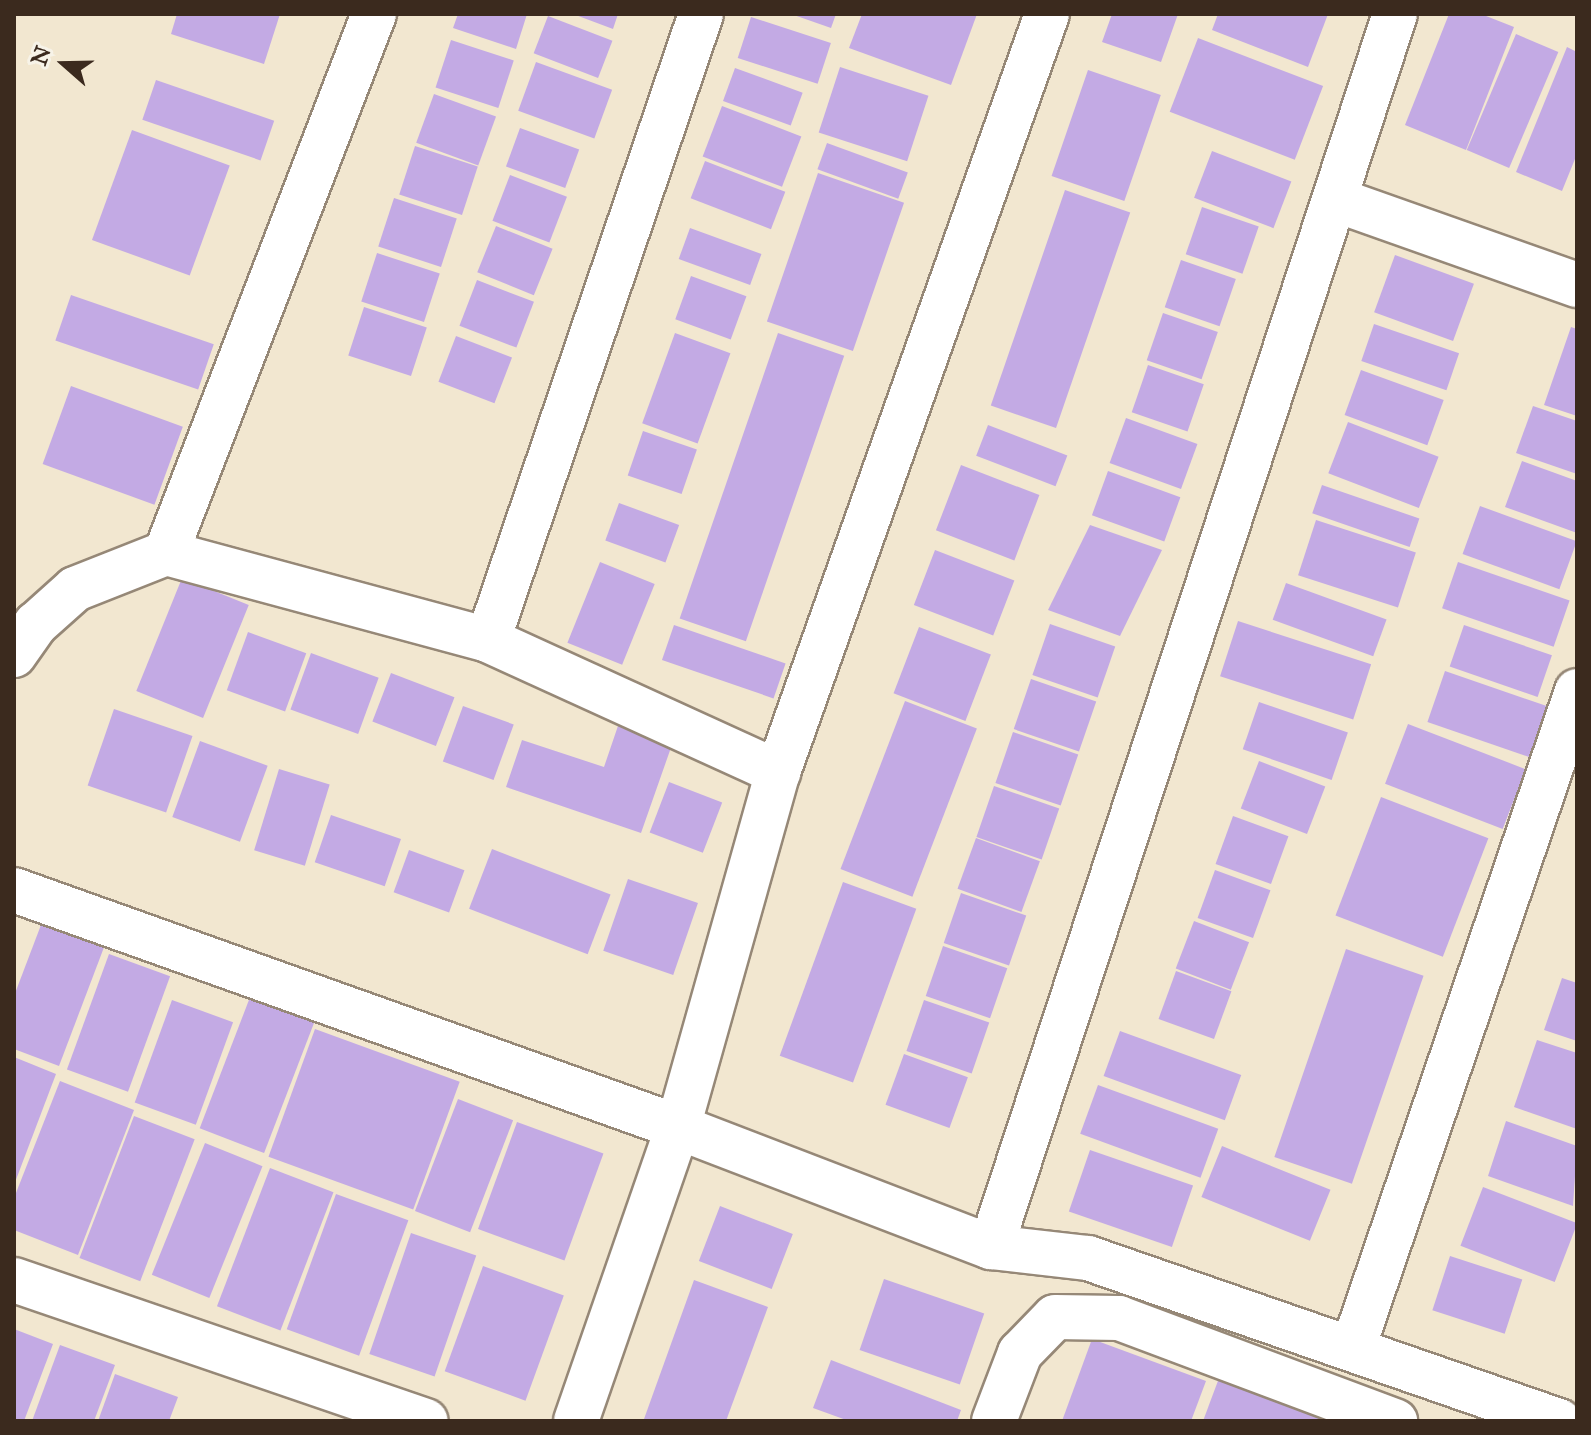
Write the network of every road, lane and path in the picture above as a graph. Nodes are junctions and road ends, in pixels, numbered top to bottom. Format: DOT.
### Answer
graph roads {
  1 [pos="374,14"];
  2 [pos="701,14"];
  3 [pos="1047,14"];
  4 [pos="1395,14"];
  5 [pos="1337,200"];
  6 [pos="1577,285"];
  7 [pos="166,553"];
  8 [pos="488,640"];
  9 [pos="14,655"];
  10 [pos="1577,691"];
  11 [pos="778,772"];
  12 [pos="14,890"];
  13 [pos="678,1127"];
  14 [pos="991,1247"];
  15 [pos="14,1280"];
  16 [pos="1353,1348"];
  17 [pos="1367,1416"];
  18 [pos="426,1421"];
  19 [pos="576,1421"];
  20 [pos="994,1421"];
  21 [pos="1560,1421"];
  1 -- 7 [label="street"];
  2 -- 8 [label="street"];
  3 -- 11 [label="street"];
  4 -- 5 [label="street"];
  5 -- 6 [label="street"];
  5 -- 14 [label="street"];
  7 -- 8 [label="street"];
  7 -- 9 [label="street"];
  8 -- 11 [label="street"];
  10 -- 16 [label="street"];
  11 -- 13 [label="street"];
  12 -- 13 [label="street"];
  13 -- 14 [label="street"];
  13 -- 19 [label="street"];
  14 -- 16 [label="street"];
  15 -- 18 [label="street"];
  16 -- 21 [label="street"];
  17 -- 20 [label="street"];
}
